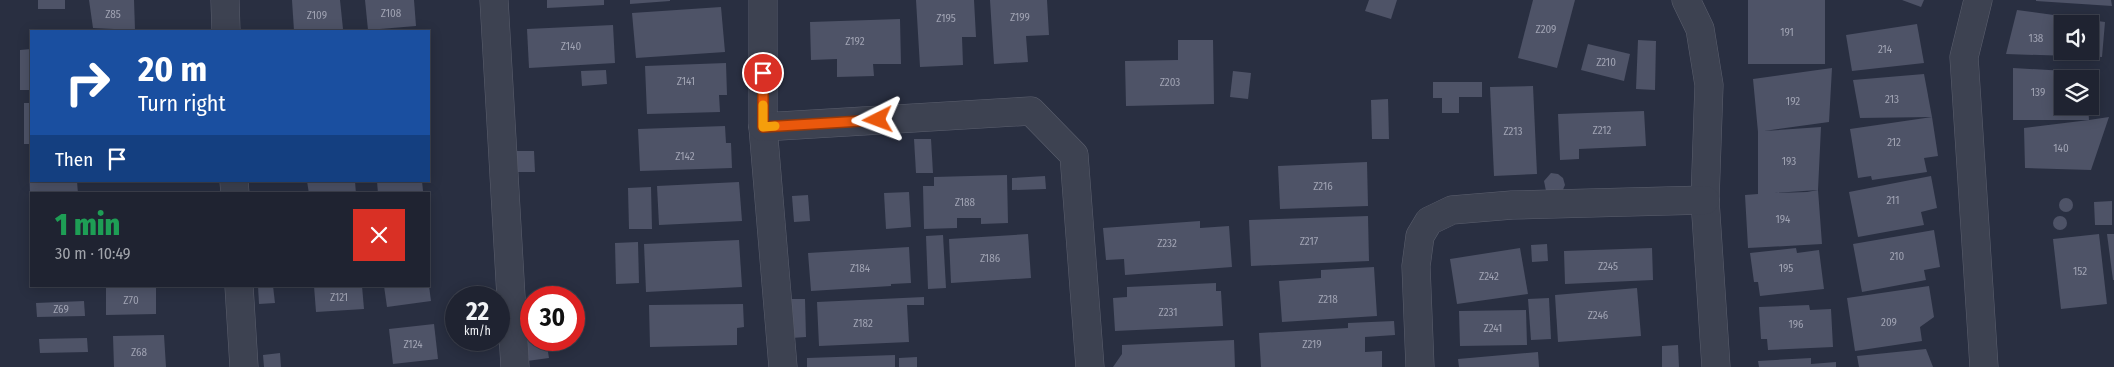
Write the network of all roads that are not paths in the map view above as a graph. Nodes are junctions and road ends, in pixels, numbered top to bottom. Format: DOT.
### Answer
graph roads {
  1 [pos="224,0"];
  2 [pos="494,0"];
  3 [pos="763,0"];
  4 [pos="1686,0"];
  5 [pos="1978,0"];
  6 [pos="226,30"];
  7 [pos="763,127"];
  8 [pos="1705,200"];
  9 [pos="239,287"];
  10 [pos="244,367"];
  11 [pos="515,367"];
  12 [pos="783,367"];
  13 [pos="1090,367"];
  14 [pos="1420,367"];
  15 [pos="1716,367"];
  16 [pos="1984,367"];
  1 -- 6 [label="street"];
  2 -- 11 [label="street"];
  3 -- 7 [label="street"];
  4 -- 8 [label="street"];
  5 -- 16 [label="street"];
  7 -- 12 [label="street"];
  7 -- 13 [label="street"];
  8 -- 14 [label="street"];
  8 -- 15 [label="street"];
  9 -- 10 [label="street"];
}
